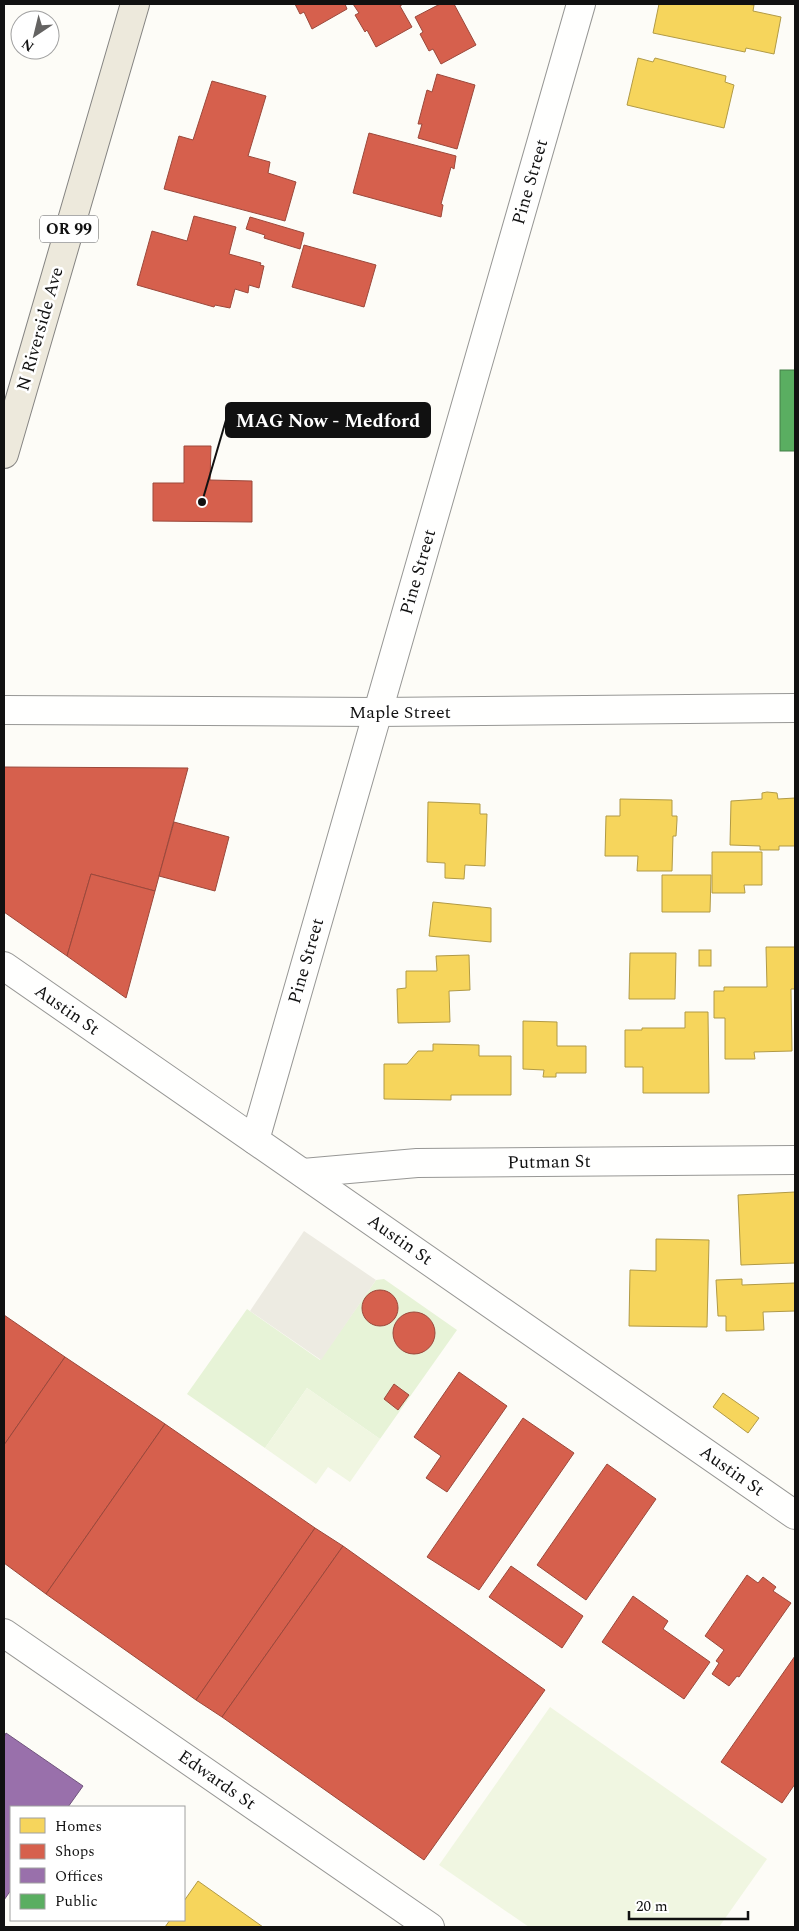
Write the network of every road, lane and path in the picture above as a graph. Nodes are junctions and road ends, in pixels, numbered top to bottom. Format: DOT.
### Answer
graph roads {
  1 [pos="135,4"];
  2 [pos="581,4"];
  3 [pos="4,454"];
  4 [pos="795,708"];
  5 [pos="4,710"];
  6 [pos="377,712"];
  7 [pos="4,966"];
  8 [pos="255,1140"];
  9 [pos="795,1160"];
  10 [pos="303,1174"];
  11 [pos="795,1515"];
  12 [pos="4,1632"];
  13 [pos="430,1927"];
  1 -- 3 [label="main road, N Riverside Ave / OR 99"];
  2 -- 6 [label="street, Pine Street"];
  4 -- 6 [label="street, Maple Street"];
  5 -- 6 [label="street, Maple Street"];
  6 -- 8 [label="street, Pine Street"];
  7 -- 8 [label="street, Austin St"];
  8 -- 10 [label="street, Austin St"];
  9 -- 10 [label="street, Putman St"];
  10 -- 11 [label="street, Austin St"];
  12 -- 13 [label="street, Edwards St"];
}
